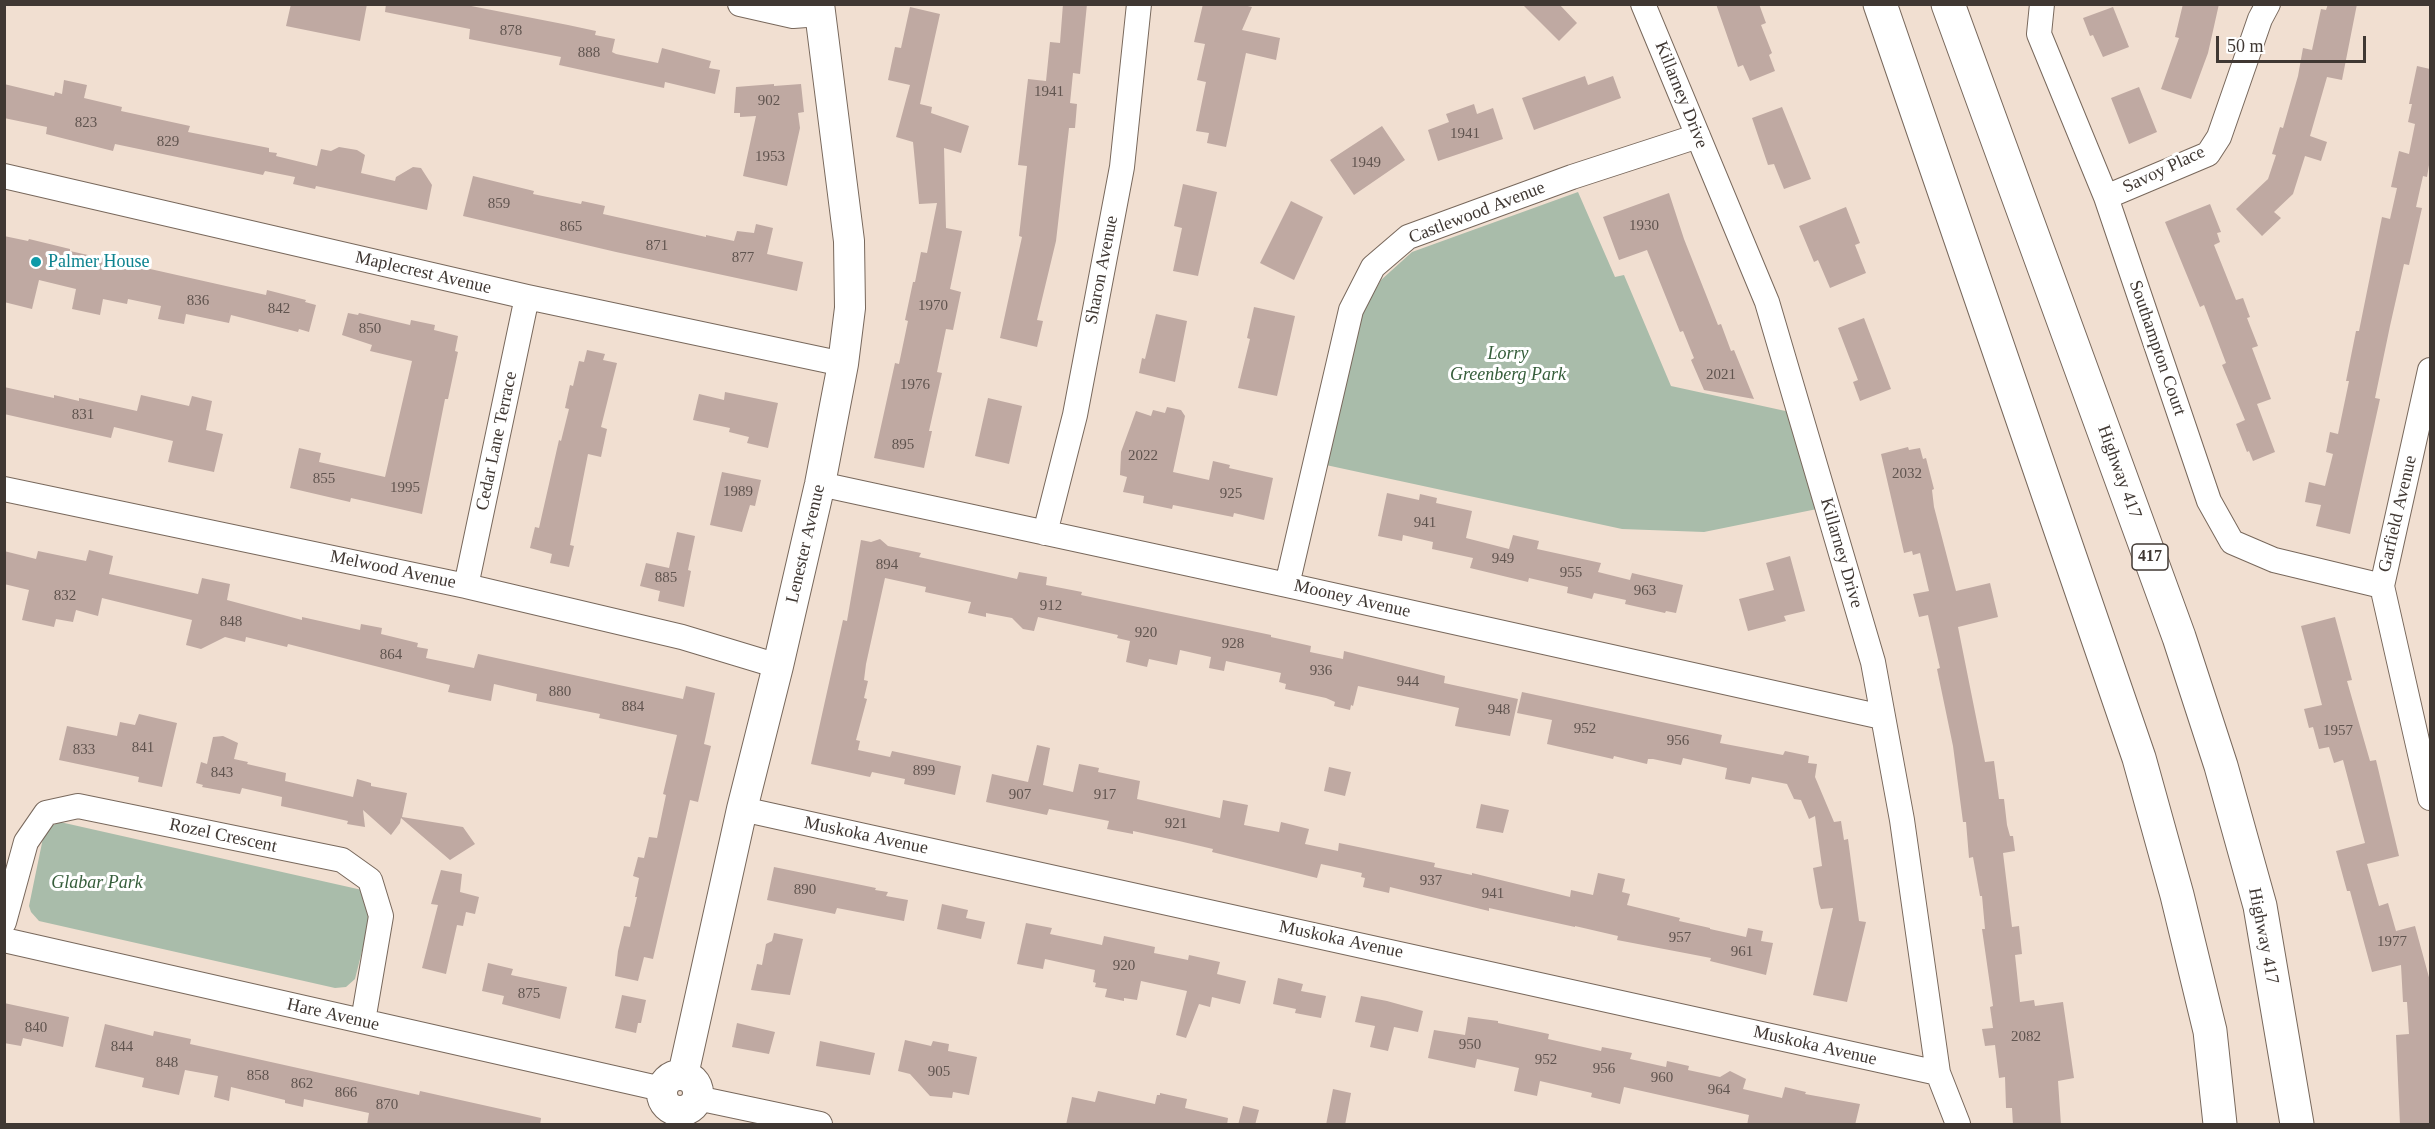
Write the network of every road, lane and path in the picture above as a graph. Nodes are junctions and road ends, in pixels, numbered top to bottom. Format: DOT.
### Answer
graph roads {
  1 [pos="740,4"];
  2 [pos="1139,4"];
  3 [pos="1643,4"];
  4 [pos="1868,4"];
  5 [pos="1880,4"];
  6 [pos="1948,4"];
  7 [pos="2042,4"];
  8 [pos="2268,4"];
  9 [pos="819,9"];
  10 [pos="1908,82"];
  11 [pos="1698,136"];
  12 [pos="4,176"];
  13 [pos="2106,197"];
  14 [pos="527,297"];
  15 [pos="843,364"];
  16 [pos="2430,370"];
  17 [pos="820,484"];
  18 [pos="4,489"];
  19 [pos="1045,533"];
  20 [pos="1287,585"];
  21 [pos="466,586"];
  22 [pos="2382,586"];
  23 [pos="778,666"];
  24 [pos="1882,717"];
  25 [pos="2430,798"];
  26 [pos="742,809"];
  27 [pos="4,922"];
  28 [pos="4,940"];
  29 [pos="363,1021"];
  30 [pos="1938,1073"];
  31 [pos="678,1099"];
  32 [pos="820,1125"];
  33 [pos="1958,1125"];
  34 [pos="2220,1125"];
  35 [pos="2297,1125"];
  1 -- 9 [label="street"];
  2 -- 19 [label="street, Sharon Avenue"];
  3 -- 11 [label="street, Killarney Drive"];
  4 -- 10 [label="highway"];
  5 -- 10 [label="highway"];
  6 -- 35 [label="highway, Highway 417 / 417"];
  7 -- 13 [label="street, Southampton Court"];
  8 -- 13 [label="street, Savoy Place"];
  9 -- 15 [label="street, Lenester Avenue"];
  10 -- 34 [label="highway"];
  11 -- 20 [label="street, Castlewood Avenue"];
  11 -- 24 [label="street, Killarney Drive"];
  12 -- 14 [label="street, Maplecrest Avenue"];
  13 -- 22 [label="street, Southampton Court"];
  14 -- 15 [label="street, Maplecrest Avenue"];
  14 -- 21 [label="street, Cedar Lane Terrace"];
  15 -- 17 [label="street, Lenester Avenue"];
  16 -- 22 [label="street, Garfield Avenue"];
  17 -- 19 [label="street, Mooney Avenue"];
  17 -- 23 [label="street, Lenester Avenue"];
  18 -- 21 [label="street, Melwood Avenue"];
  19 -- 20 [label="street, Mooney Avenue"];
  20 -- 24 [label="street, Mooney Avenue"];
  21 -- 23 [label="street, Melwood Avenue"];
  22 -- 25 [label="street, Garfield Avenue"];
  23 -- 26 [label="street, Lenester Avenue"];
  24 -- 30 [label="street, Killarney Drive"];
  26 -- 30 [label="street, Muskoka Avenue"];
  26 -- 31 [label="street, Lenester Avenue"];
  27 -- 29 [label="street, Rozel Crescent"];
  28 -- 29 [label="street, Hare Avenue"];
  29 -- 31 [label="street, Hare Avenue"];
  30 -- 33 [label="street, Killarney Drive"];
  31 -- 32 [label="street, Hare Avenue"];
}
